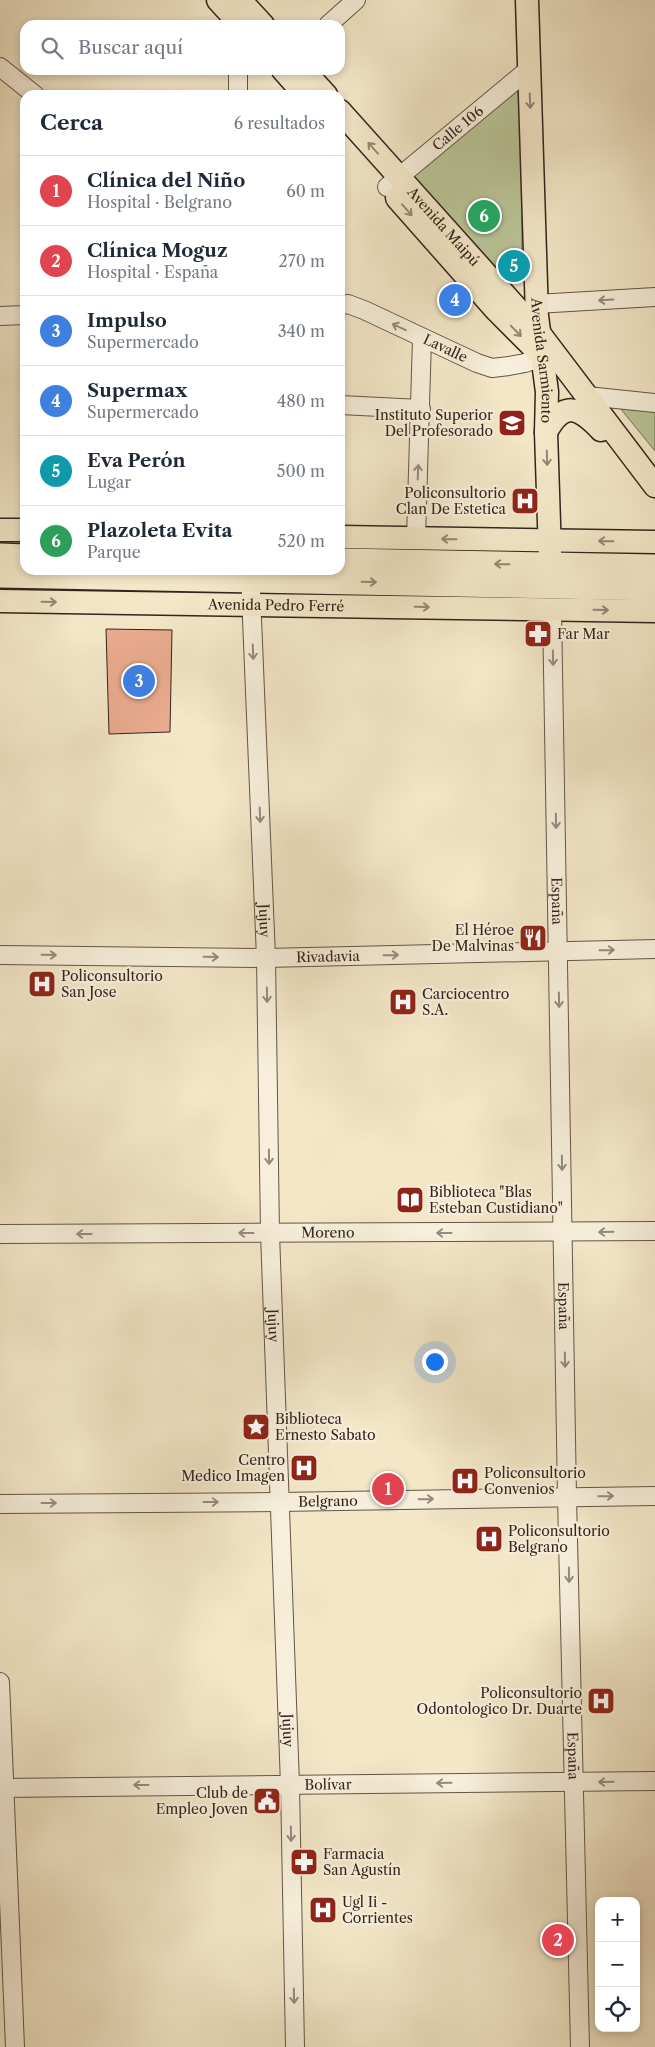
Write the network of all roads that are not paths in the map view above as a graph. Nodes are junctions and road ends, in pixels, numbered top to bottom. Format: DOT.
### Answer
graph roads {
  1 [pos="218,0"];
  2 [pos="356,0"];
  3 [pos="527,0"];
  4 [pos="248,18"];
  5 [pos="334,20"];
  6 [pos="0,67"];
  7 [pos="528,70"];
  8 [pos="238,75"];
  9 [pos="287,75"];
  10 [pos="308,75"];
  11 [pos="29,90"];
  12 [pos="238,90"];
  13 [pos="301,90"];
  14 [pos="322,90"];
  15 [pos="345,118"];
  16 [pos="345,139"];
  17 [pos="393,182"];
  18 [pos="655,297"];
  19 [pos="345,304"];
  20 [pos="536,304"];
  21 [pos="20,315"];
  22 [pos="0,316"];
  23 [pos="539,333"];
  24 [pos="422,338"];
  25 [pos="548,355"];
  26 [pos="587,396"];
  27 [pos="653,403"];
  28 [pos="345,406"];
  29 [pos="421,409"];
  30 [pos="546,432"];
  31 [pos="655,486"];
  32 [pos="0,530"];
  33 [pos="20,530"];
  34 [pos="345,537"];
  35 [pos="416,538"];
  36 [pos="550,541"];
  37 [pos="655,542"];
  38 [pos="0,556"];
  39 [pos="20,557"];
  40 [pos="345,562"];
  41 [pos="655,567"];
  42 [pos="0,575"];
  43 [pos="250,575"];
  44 [pos="552,587"];
  45 [pos="655,588"];
  46 [pos="0,601"];
  47 [pos="251,604"];
  48 [pos="655,611"];
  49 [pos="655,949"];
  50 [pos="558,951"];
  51 [pos="0,955"];
  52 [pos="266,958"];
  53 [pos="655,1231"];
  54 [pos="563,1232"];
  55 [pos="270,1233"];
  56 [pos="0,1234"];
  57 [pos="655,1496"];
  58 [pos="567,1497"];
  59 [pos="278,1502"];
  60 [pos="0,1504"];
  61 [pos="0,1682"];
  62 [pos="655,1781"];
  63 [pos="574,1782"];
  64 [pos="290,1785"];
  65 [pos="2,1788"];
  66 [pos="15,2047"];
  67 [pos="295,2047"];
  68 [pos="580,2047"];
  1 -- 4 [label="main road"];
  2 -- 5 [label="street"];
  3 -- 7 [label="main road, Avenida Sarmiento"];
  6 -- 11 [label="street"];
  7 -- 17 [label="street, Calle 106"];
  7 -- 20 [label="main road, Avenida Sarmiento, one-way"];
  8 -- 12 [label="street"];
  9 -- 13 [label="main road"];
  10 -- 14 [label="main road"];
  17 -- 15 [label="main road, Avenida Maipú, one-way"];
  16 -- 17 [label="main road, Avenida Maipú"];
  17 -- 23 [label="main road, Avenida Maipú"];
  17 -- 25 [label="main road, Avenida Maipú, one-way"];
  18 -- 20 [label="street, one-way"];
  24 -- 19 [label="street, Lavalle, one-way"];
  20 -- 23 [label="main road, Avenida Sarmiento"];
  21 -- 22 [label="street"];
  23 -- 25 [label="main road, Avenida Sarmiento"];
  24 -- 25 [label="street, Lavalle"];
  24 -- 29 [label="street"];
  25 -- 26 [label="main road, Avenida Maipú"];
  25 -- 30 [label="main road, Avenida Sarmiento"];
  26 -- 27 [label="street"];
  26 -- 31 [label="main road, Avenida Maipú"];
  28 -- 29 [label="street"];
  35 -- 29 [label="street, one-way"];
  30 -- 31 [label="main road"];
  30 -- 36 [label="main road, Avenida Sarmiento, one-way"];
  32 -- 33 [label="main road"];
  34 -- 35 [label="main road"];
  36 -- 35 [label="main road, one-way"];
  37 -- 36 [label="main road, one-way"];
  36 -- 44 [label="main road, Avenida Sarmiento"];
  38 -- 39 [label="highway"];
  44 -- 40 [label="highway, one-way"];
  41 -- 44 [label="highway"];
  42 -- 43 [label="highway, Avenida Pedro Ferré"];
  43 -- 44 [label="highway, Avenida Pedro Ferré, one-way"];
  43 -- 47 [label="street, Jujuy"];
  44 -- 45 [label="highway"];
  47 -- 44 [label="main road, Avenida Pedro Ferré, one-way"];
  44 -- 48 [label="main road, one-way"];
  44 -- 50 [label="street, España, one-way"];
  46 -- 47 [label="main road, Avenida Pedro Ferré, one-way"];
  47 -- 52 [label="street, Jujuy, one-way"];
  50 -- 49 [label="street, Rivadavia, one-way"];
  52 -- 50 [label="street, Rivadavia, one-way"];
  50 -- 54 [label="street, España, one-way"];
  51 -- 52 [label="street, Rivadavia, one-way"];
  52 -- 55 [label="street, Jujuy, one-way"];
  53 -- 54 [label="street, Moreno, one-way"];
  54 -- 55 [label="street, Moreno, one-way"];
  54 -- 58 [label="street, España, one-way"];
  55 -- 56 [label="street, Moreno, one-way"];
  55 -- 59 [label="street, Jujuy"];
  58 -- 57 [label="street, Belgrano, one-way"];
  59 -- 58 [label="street, Belgrano, one-way"];
  58 -- 63 [label="street, España, one-way"];
  60 -- 59 [label="street, Belgrano, one-way"];
  59 -- 64 [label="street, Jujuy"];
  61 -- 65 [label="street"];
  62 -- 63 [label="street, Bolívar, one-way"];
  63 -- 64 [label="street, Bolívar, one-way"];
  63 -- 68 [label="street, España"];
  64 -- 65 [label="street, Bolívar, one-way"];
  64 -- 67 [label="street, Jujuy, one-way"];
  65 -- 66 [label="street"];
}
